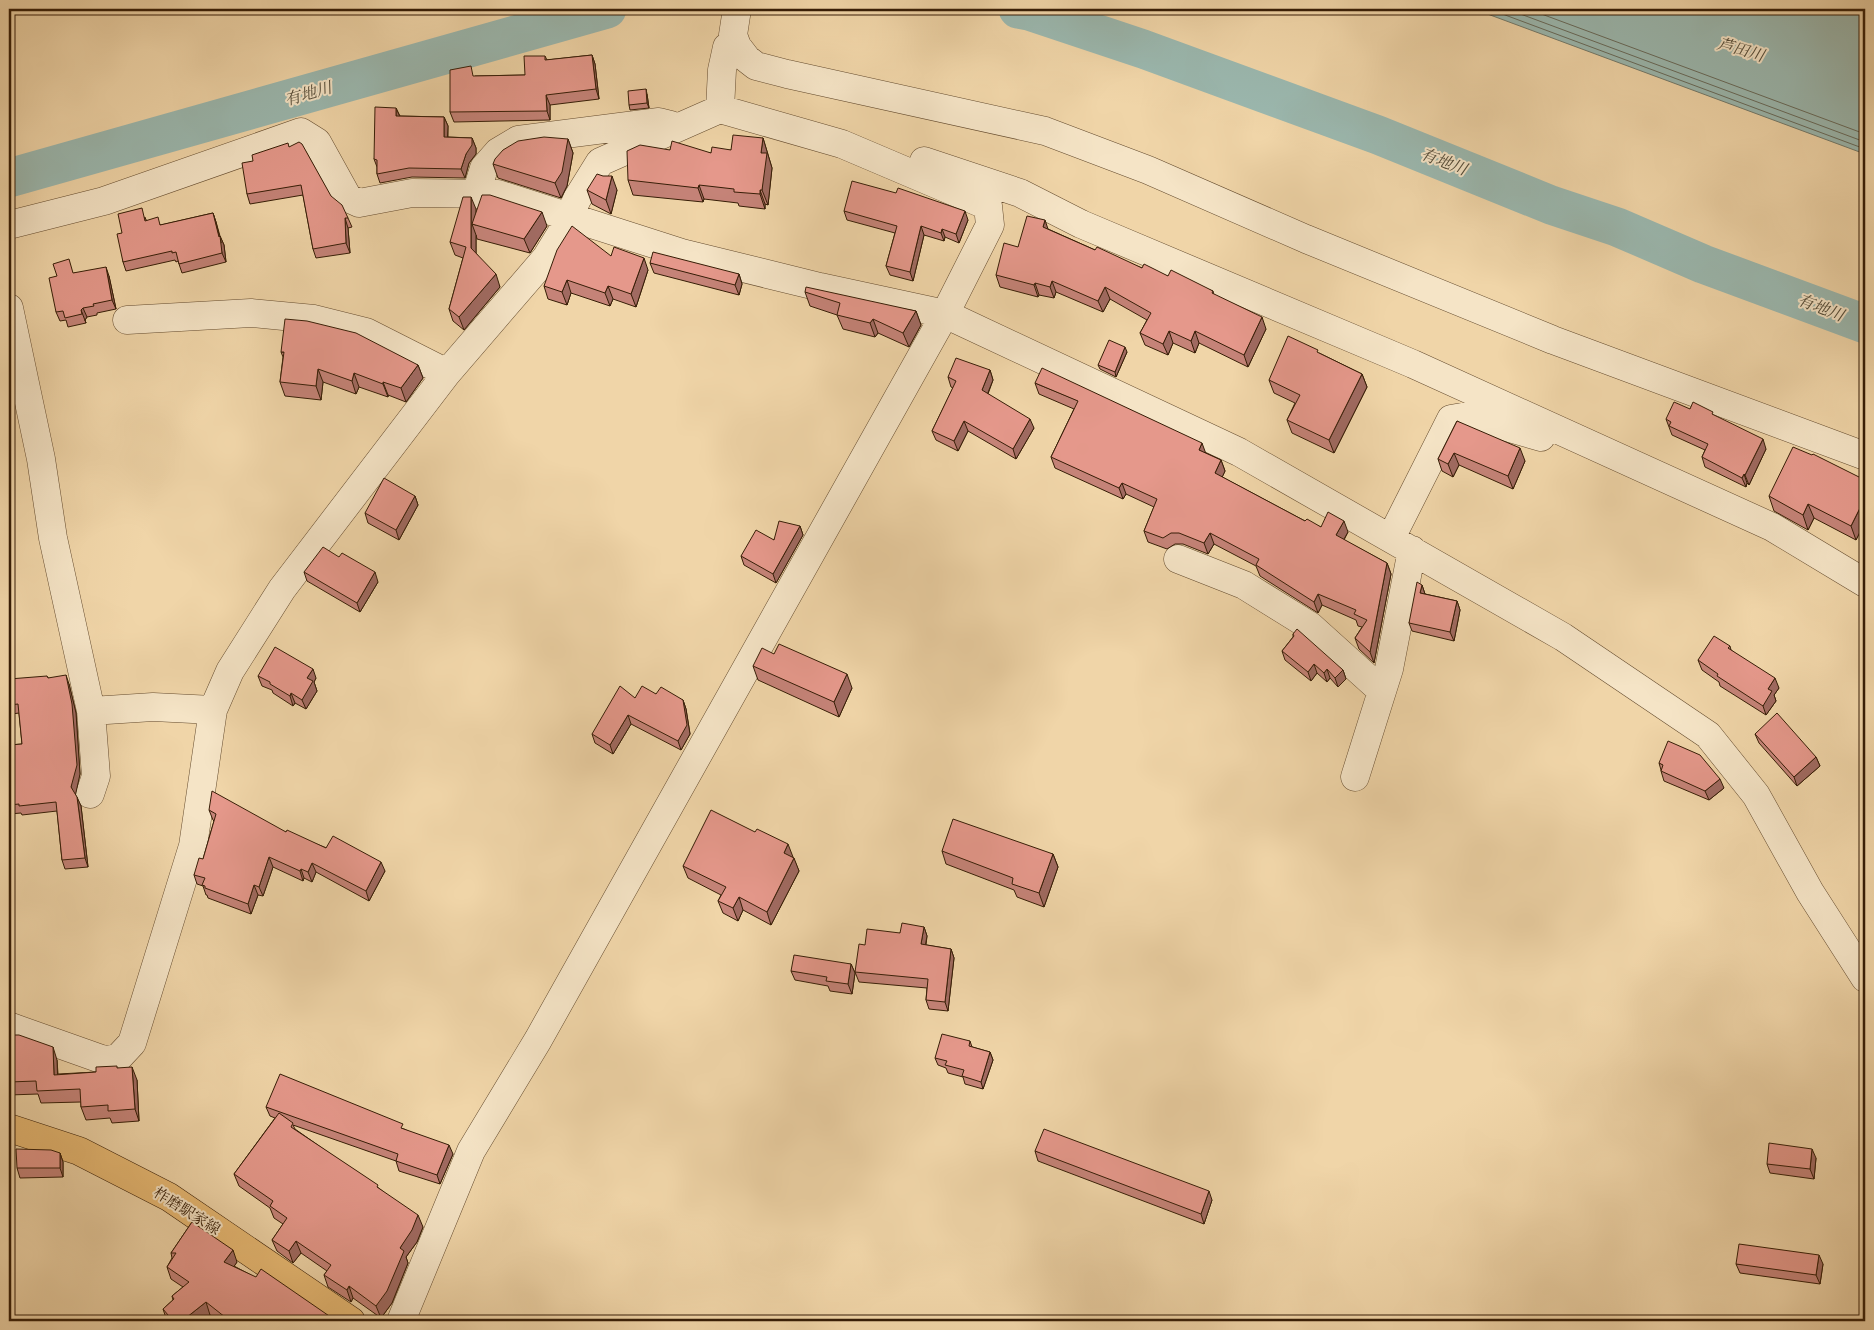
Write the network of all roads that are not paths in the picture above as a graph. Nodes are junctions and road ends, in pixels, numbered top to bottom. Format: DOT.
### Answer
graph roads {
  1 [pos="737,9"];
  2 [pos="734,38"];
  3 [pos="720,109"];
  4 [pos="678,127"];
  5 [pos="842,144"];
  6 [pos="476,194"];
  7 [pos="569,218"];
  8 [pos="9,225"];
  9 [pos="9,308"];
  10 [pos="945,314"];
  11 [pos="127,320"];
  12 [pos="447,373"];
  13 [pos="1577,439"];
  14 [pos="1865,456"];
  15 [pos="1401,544"];
  16 [pos="1178,559"];
  17 [pos="1865,583"];
  18 [pos="1382,691"];
  19 [pos="213,710"];
  20 [pos="91,711"];
  21 [pos="1355,777"];
  22 [pos="90,794"];
  23 [pos="1865,978"];
  24 [pos="9,1028"];
  25 [pos="9,1128"];
  26 [pos="351,1321"];
  27 [pos="401,1321"];
  1 -- 2 [label="street"];
  2 -- 3 [label="street"];
  2 -- 14 [label="street"];
  3 -- 4 [label="street"];
  3 -- 5 [label="street"];
  4 -- 6 [label="street"];
  4 -- 7 [label="street"];
  5 -- 10 [label="street"];
  5 -- 13 [label="street"];
  6 -- 7 [label="street"];
  6 -- 8 [label="street"];
  7 -- 10 [label="street"];
  7 -- 12 [label="street"];
  9 -- 20 [label="street"];
  10 -- 15 [label="street"];
  10 -- 27 [label="street"];
  11 -- 12 [label="street"];
  12 -- 19 [label="street"];
  13 -- 15 [label="street"];
  13 -- 17 [label="street"];
  15 -- 18 [label="street"];
  15 -- 23 [label="street"];
  16 -- 18 [label="street"];
  18 -- 21 [label="street"];
  19 -- 20 [label="street"];
  19 -- 24 [label="street"];
  20 -- 22 [label="street"];
  25 -- 26 [label="main road, 柞磨駅家線"];
}
